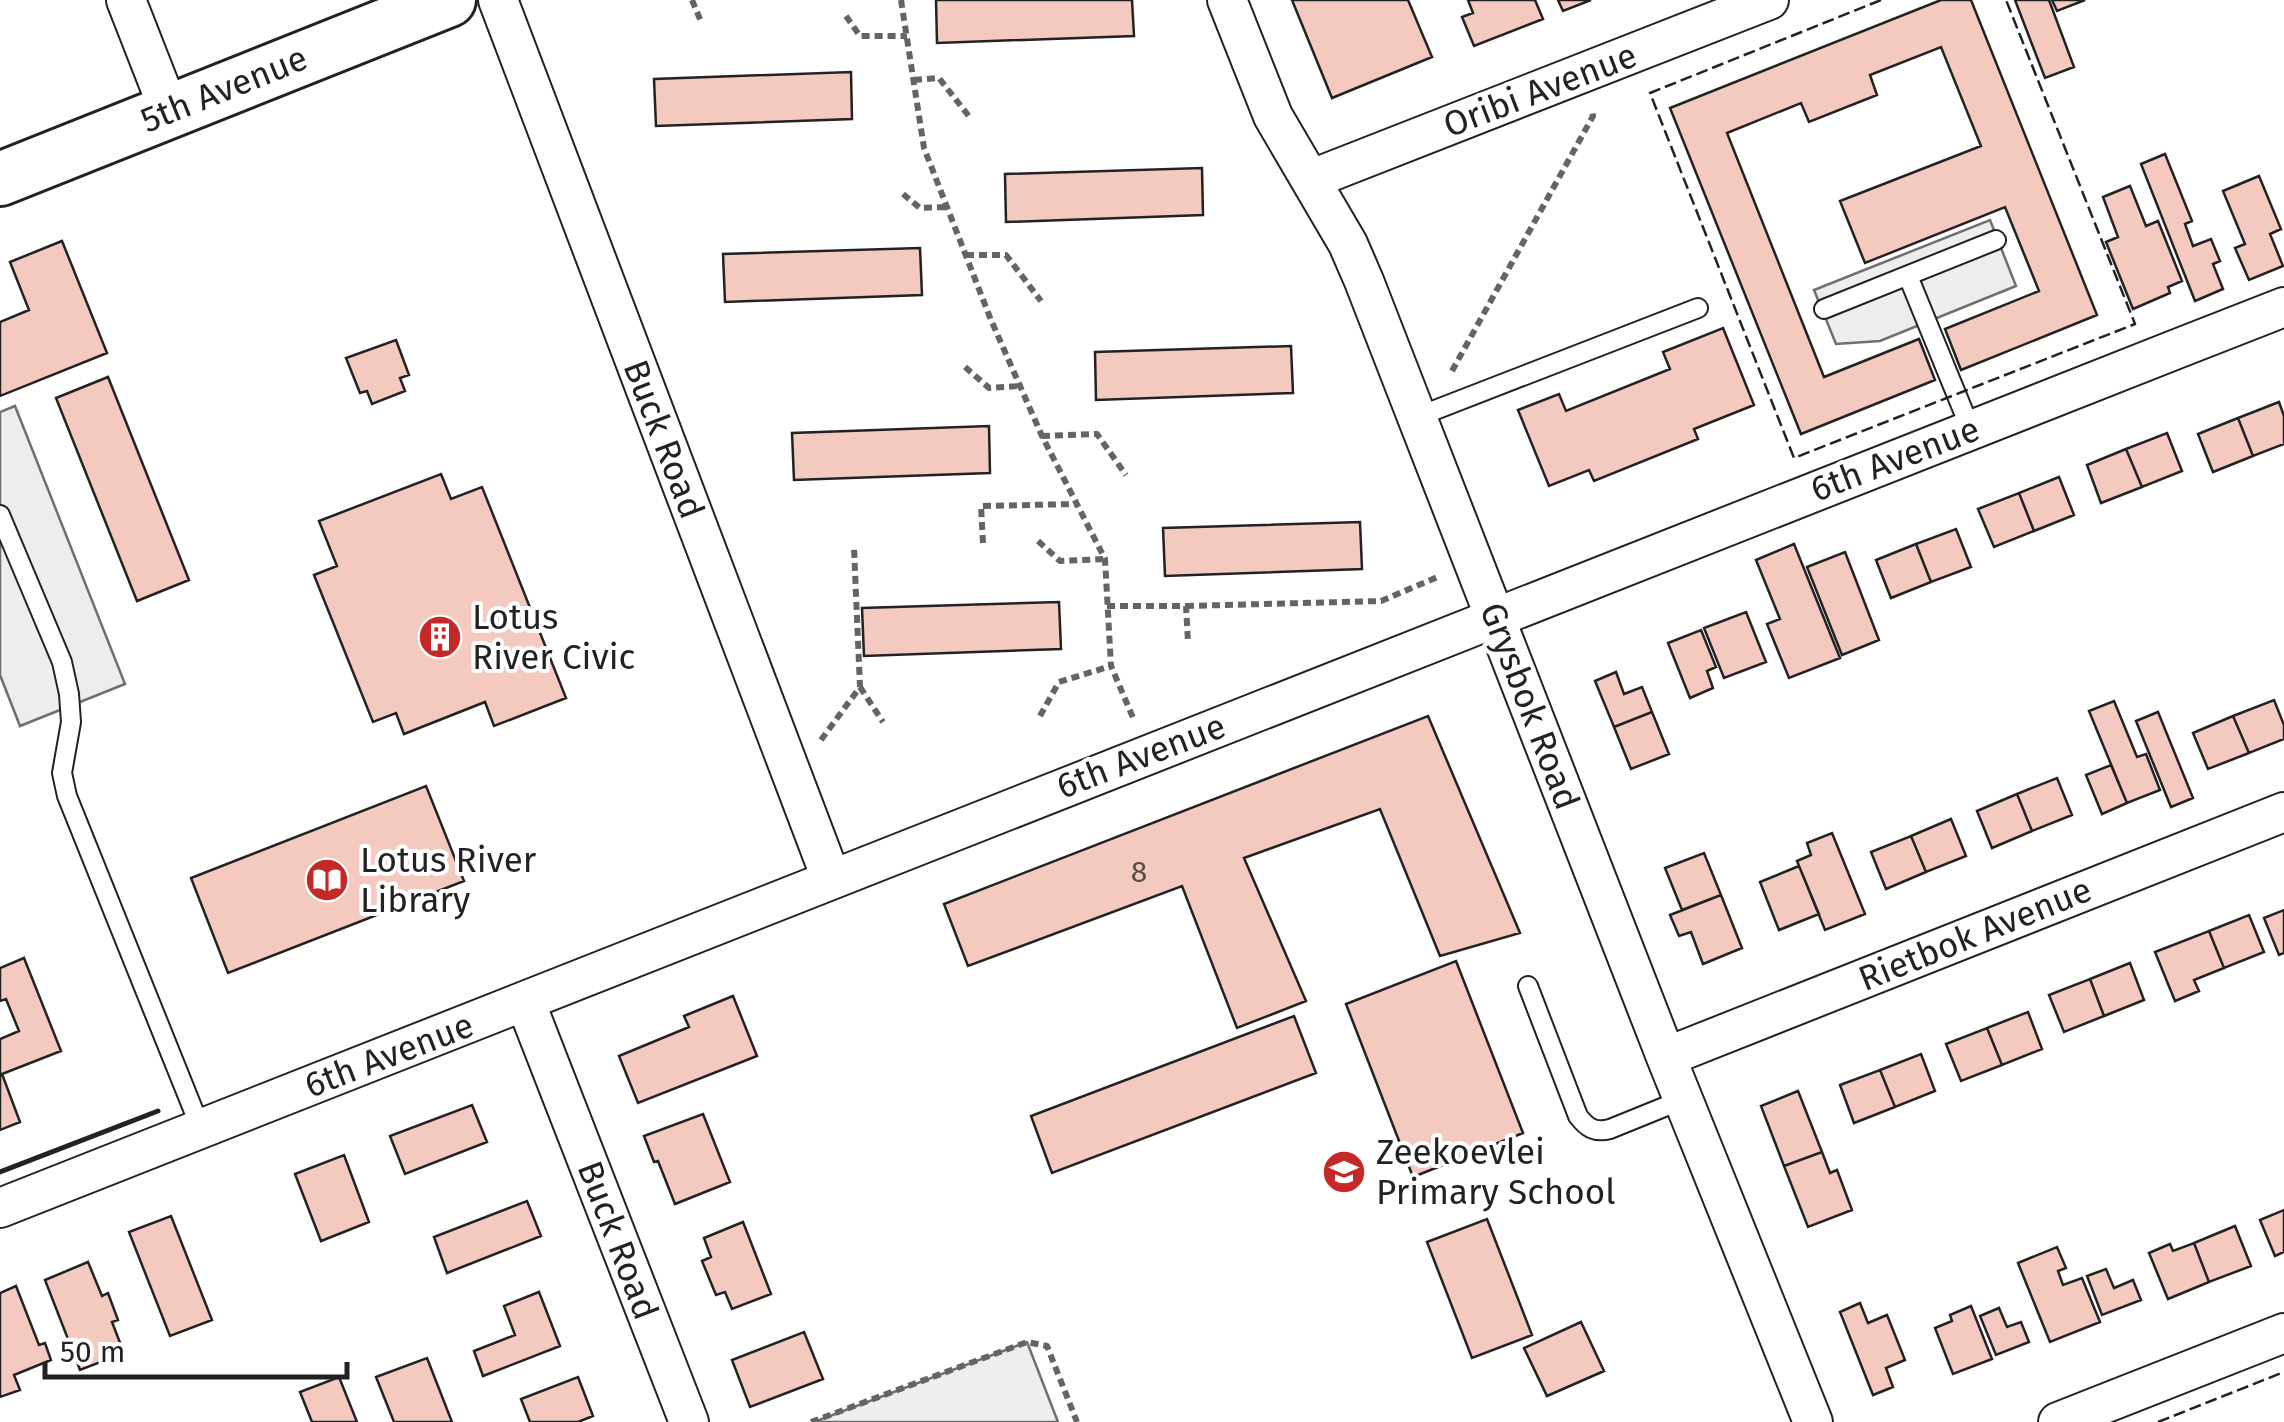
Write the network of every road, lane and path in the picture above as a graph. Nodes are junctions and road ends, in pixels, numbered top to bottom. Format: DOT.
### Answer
graph roads {
  1 [pos="126,0"];
  2 [pos="449,0"];
  3 [pos="498,0"];
  4 [pos="692,0"];
  5 [pos="901,0"];
  6 [pos="1227,0"];
  7 [pos="1769,0"];
  8 [pos="846,16"];
  9 [pos="702,24"];
  10 [pos="907,36"];
  11 [pos="1580,74"];
  12 [pos="914,80"];
  13 [pos="170,110"];
  14 [pos="972,120"];
  15 [pos="0,179"];
  16 [pos="1312,180"];
  17 [pos="903,194"];
  18 [pos="947,207"];
  19 [pos="1996,240"];
  20 [pos="966,255"];
  21 [pos="1908,276"];
  22 [pos="1042,301"];
  23 [pos="2284,306"];
  24 [pos="1698,308"];
  25 [pos="1824,308"];
  26 [pos="965,367"];
  27 [pos="1020,386"];
  28 [pos="1413,407"];
  29 [pos="1970,430"];
  30 [pos="1042,436"];
  31 [pos="1126,475"];
  32 [pos="1076,504"];
  33 [pos="0,514"];
  34 [pos="1038,541"];
  35 [pos="983,543"];
  36 [pos="854,548"];
  37 [pos="1105,559"];
  38 [pos="1472,562"];
  39 [pos="1108,606"];
  40 [pos="1186,606"];
  41 [pos="1495,616"];
  42 [pos="1188,642"];
  43 [pos="1110,666"];
  44 [pos="860,687"];
  45 [pos="1040,716"];
  46 [pos="1134,718"];
  47 [pos="883,722"];
  48 [pos="815,748"];
  49 [pos="2284,812"];
  50 [pos="831,878"];
  51 [pos="1528,986"];
  52 [pos="526,1001"];
  53 [pos="1666,1057"];
  54 [pos="1684,1099"];
  55 [pos="201,1128"];
  56 [pos="0,1208"];
  57 [pos="2283,1336"];
  58 [pos="689,1422"];
  59 [pos="811,1422"];
  60 [pos="1077,1422"];
  61 [pos="1814,1422"];
  62 [pos="2058,1422"];
  1 -- 13 [label="street"];
  2 -- 13 [label="main road, 5th Avenue"];
  3 -- 50 [label="street, Buck Road"];
  4 -- 9 [label="path"];
  5 -- 10 [label="path"];
  6 -- 16 [label="street, Grysbok Road"];
  7 -- 11 [label="street, Oribi Avenue"];
  8 -- 10 [label="path"];
  10 -- 12 [label="path"];
  11 -- 16 [label="street, Oribi Avenue"];
  11 -- 28 [label="path"];
  12 -- 14 [label="path"];
  12 -- 18 [label="path"];
  13 -- 15 [label="main road, 5th Avenue"];
  16 -- 28 [label="street, Grysbok Road"];
  17 -- 18 [label="path"];
  18 -- 20 [label="path"];
  19 -- 21 [label="lane"];
  20 -- 22 [label="path"];
  20 -- 27 [label="path"];
  21 -- 25 [label="lane"];
  21 -- 29 [label="lane"];
  23 -- 29 [label="street, 6th Avenue"];
  24 -- 28 [label="lane"];
  26 -- 27 [label="path"];
  27 -- 30 [label="path"];
  28 -- 38 [label="street, Grysbok Road"];
  29 -- 41 [label="street, 6th Avenue"];
  30 -- 31 [label="path"];
  30 -- 32 [label="path"];
  32 -- 35 [label="path"];
  32 -- 37 [label="path"];
  33 -- 55 [label="lane"];
  34 -- 37 [label="path"];
  36 -- 44 [label="path"];
  37 -- 39 [label="path"];
  38 -- 40 [label="path"];
  38 -- 41 [label="street, Grysbok Road"];
  39 -- 40 [label="path"];
  39 -- 43 [label="path"];
  40 -- 42 [label="path"];
  41 -- 50 [label="street, 6th Avenue"];
  41 -- 53 [label="street, Grysbok Road"];
  43 -- 45 [label="path"];
  43 -- 46 [label="path"];
  44 -- 47 [label="path"];
  44 -- 48 [label="path"];
  49 -- 53 [label="street, Rietbok Avenue"];
  50 -- 52 [label="street, 6th Avenue"];
  51 -- 54 [label="lane"];
  52 -- 55 [label="street, 6th Avenue"];
  52 -- 58 [label="street, Buck Road"];
  53 -- 54 [label="street, Grysbok Road"];
  54 -- 61 [label="street, Grysbok Road"];
  55 -- 56 [label="street, 6th Avenue"];
  57 -- 62 [label="street"];
  59 -- 60 [label="path"];
}
